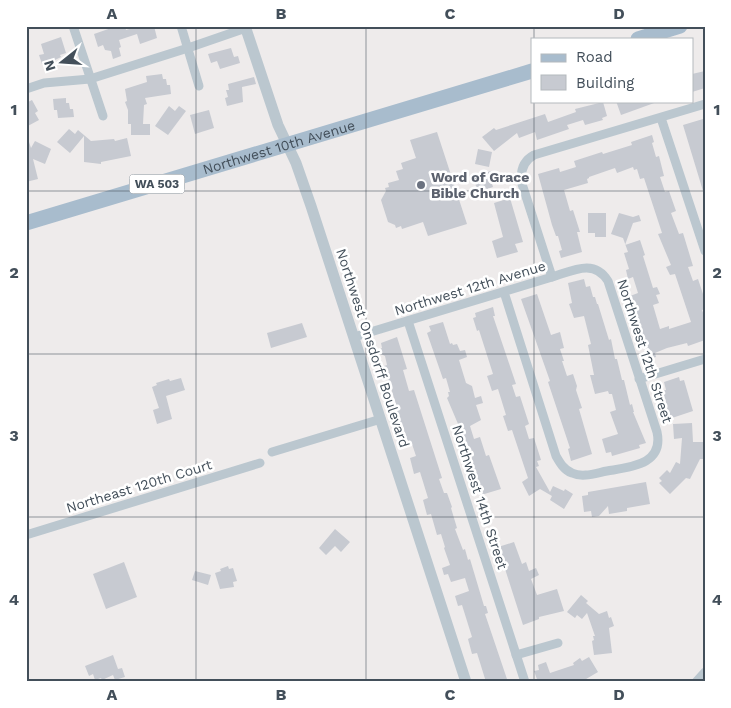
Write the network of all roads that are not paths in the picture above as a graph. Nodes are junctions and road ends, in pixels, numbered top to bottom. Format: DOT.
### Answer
graph roads {
  1 [pos="73,26"];
  2 [pos="181,26"];
  3 [pos="680,26"];
  4 [pos="245,27"];
  5 [pos="641,38"];
  6 [pos="188,48"];
  7 [pos="531,71"];
  8 [pos="90,79"];
  9 [pos="199,86"];
  10 [pos="26,89"];
  11 [pos="705,104"];
  12 [pos="103,116"];
  13 [pos="661,118"];
  14 [pos="288,145"];
  15 [pos="26,223"];
  16 [pos="705,251"];
  17 [pos="594,268"];
  18 [pos="552,277"];
  19 [pos="504,292"];
  20 [pos="408,321"];
  21 [pos="354,337"];
  22 [pos="705,359"];
  23 [pos="639,379"];
  24 [pos="381,419"];
  25 [pos="272,452"];
  26 [pos="260,463"];
  27 [pos="26,535"];
  28 [pos="558,643"];
  29 [pos="516,655"];
  30 [pos="705,672"];
  31 [pos="466,682"];
  32 [pos="525,682"];
  33 [pos="696,682"];
  1 -- 8 [label="street"];
  2 -- 6 [label="street"];
  3 -- 5 [label="main road"];
  4 -- 6 [label="street"];
  4 -- 14 [label="street, Northwest Onsdorff Boulevard"];
  6 -- 8 [label="street"];
  6 -- 9 [label="street"];
  7 -- 14 [label="main road, Northwest 10th Avenue / WA 503"];
  8 -- 10 [label="street"];
  8 -- 12 [label="street"];
  11 -- 13 [label="street"];
  13 -- 16 [label="street"];
  13 -- 18 [label="street"];
  14 -- 15 [label="main road, Northwest 10th Avenue / WA 503"];
  14 -- 21 [label="street, Northwest Onsdorff Boulevard"];
  17 -- 18 [label="street, Northwest 12th Avenue"];
  17 -- 23 [label="street, Northwest 12th Street"];
  18 -- 19 [label="street, Northwest 12th Avenue"];
  19 -- 20 [label="street, Northwest 12th Avenue"];
  19 -- 23 [label="street, Northwest 12th Street"];
  20 -- 21 [label="street, Northwest 12th Avenue"];
  20 -- 29 [label="street, Northwest 14th Street"];
  21 -- 24 [label="street, Northwest Onsdorff Boulevard"];
  22 -- 23 [label="street"];
  24 -- 25 [label="street"];
  24 -- 31 [label="street, Northwest Onsdorff Boulevard"];
  26 -- 27 [label="street, Northeast 120th Court"];
  28 -- 29 [label="street"];
  29 -- 32 [label="street, Northwest 14th Street"];
  30 -- 33 [label="street"];
}
